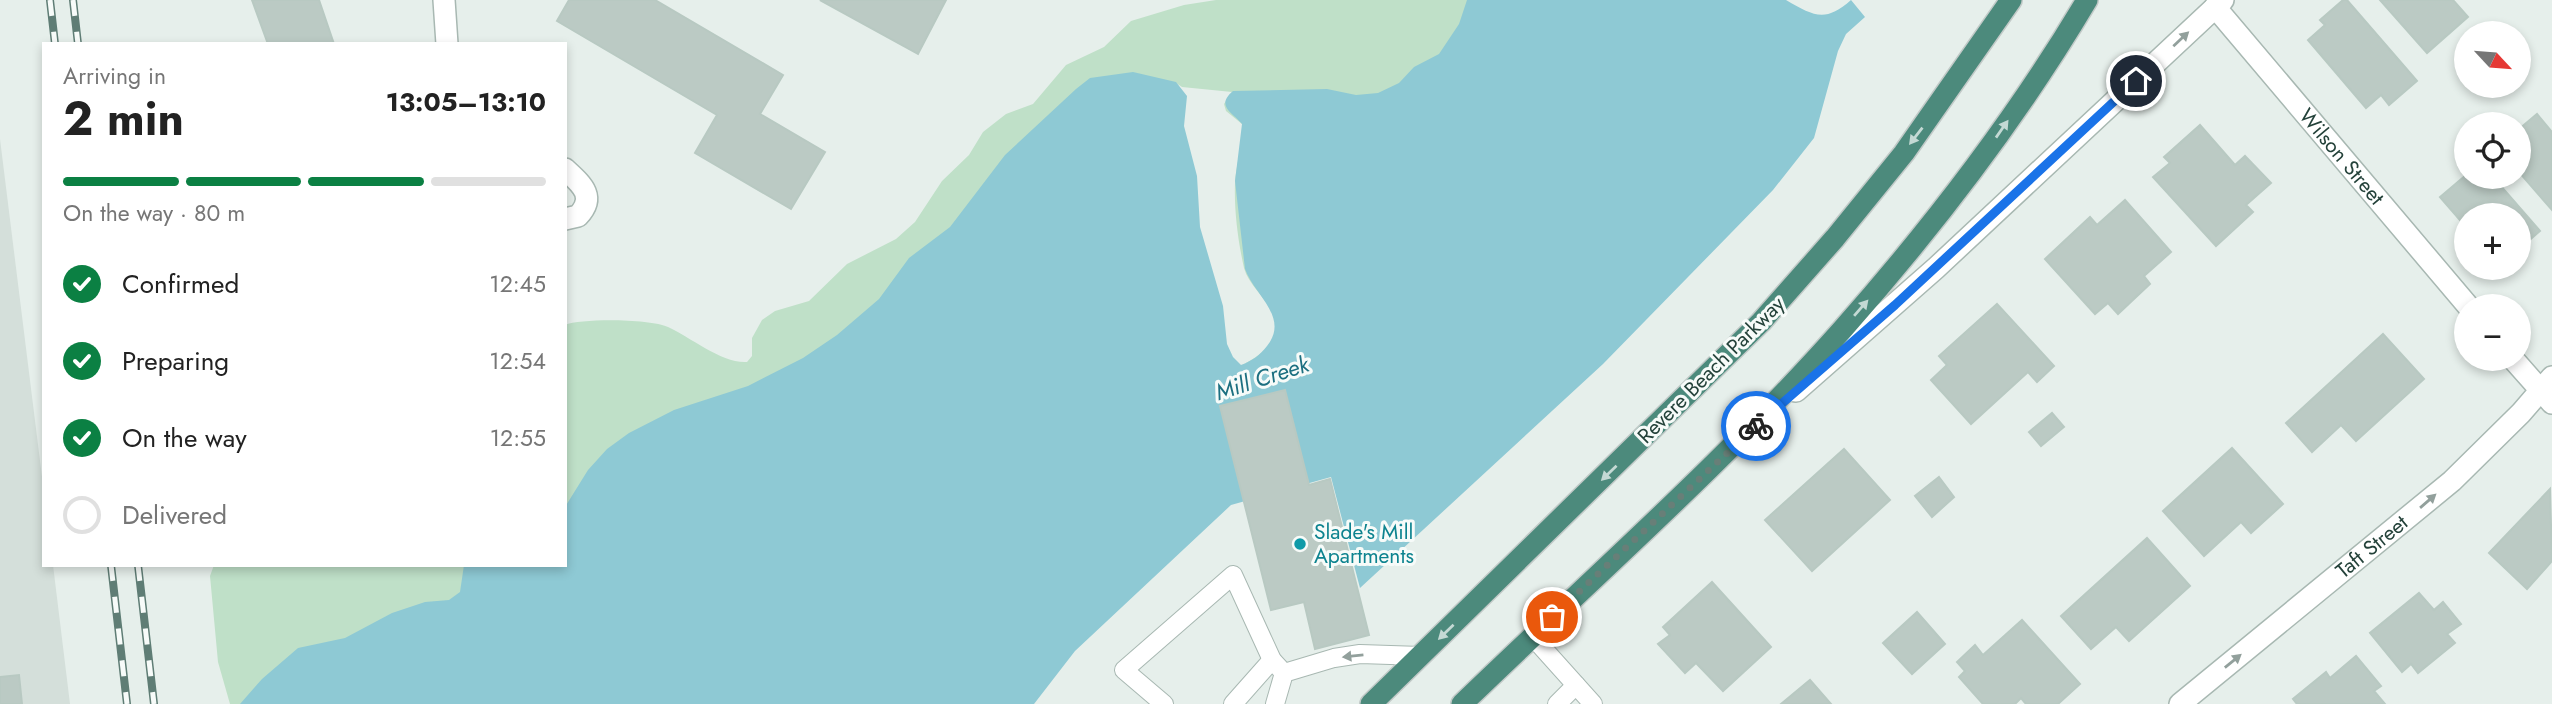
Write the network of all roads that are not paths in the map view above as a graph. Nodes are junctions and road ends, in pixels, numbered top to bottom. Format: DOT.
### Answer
graph roads {
  1 [pos="443,0"];
  2 [pos="2011,0"];
  3 [pos="2087,0"];
  4 [pos="2219,3"];
  5 [pos="447,42"];
  6 [pos="567,171"];
  7 [pos="567,219"];
  8 [pos="2458,294"];
  9 [pos="2527,371"];
  10 [pos="2548,390"];
  11 [pos="1712,463"];
  12 [pos="1532,636"];
  13 [pos="1421,656"];
  14 [pos="1278,667"];
  15 [pos="1576,685"];
  16 [pos="1164,704"];
  17 [pos="1233,704"];
  18 [pos="1275,704"];
  19 [pos="1371,704"];
  20 [pos="1462,704"];
  21 [pos="1557,704"];
  22 [pos="1593,704"];
  23 [pos="2180,704"];
  1 -- 5 [label="street"];
  2 -- 13 [label="highway, Revere Beach Parkway, one-way"];
  11 -- 3 [label="highway, one-way"];
  4 -- 8 [label="street, Wilson Street"];
  11 -- 4 [label="street, one-way"];
  6 -- 7 [label="street"];
  9 -- 10 [label="street"];
  23 -- 10 [label="street, Taft Street, one-way"];
  11 -- 12 [label="highway"];
  12 -- 15 [label="lane"];
  12 -- 20 [label="highway"];
  13 -- 14 [label="lane, one-way"];
  13 -- 19 [label="highway, Revere Beach Parkway"];
  14 -- 16 [label="lane"];
  14 -- 17 [label="lane"];
  14 -- 18 [label="lane"];
  15 -- 21 [label="lane"];
  15 -- 22 [label="lane"];
}
